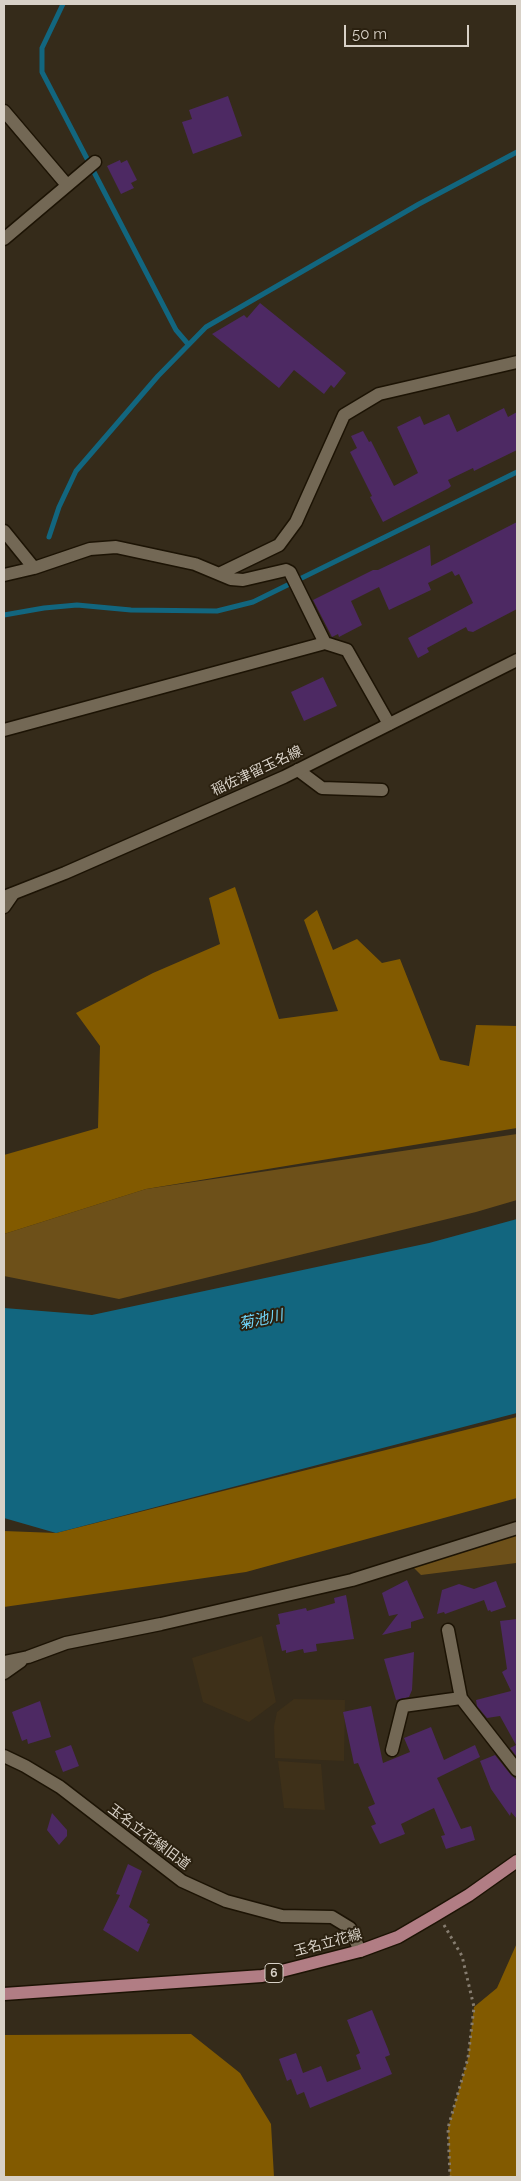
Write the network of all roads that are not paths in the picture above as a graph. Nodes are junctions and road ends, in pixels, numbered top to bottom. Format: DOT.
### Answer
graph roads {
  1 [pos="4,111"];
  2 [pos="95,162"];
  3 [pos="67,185"];
  4 [pos="4,239"];
  5 [pos="517,362"];
  6 [pos="4,531"];
  7 [pos="34,568"];
  8 [pos="219,574"];
  9 [pos="4,575"];
  10 [pos="325,643"];
  11 [pos="517,660"];
  12 [pos="389,724"];
  13 [pos="4,730"];
  14 [pos="298,770"];
  15 [pos="382,790"];
  16 [pos="8,895"];
  17 [pos="4,907"];
  18 [pos="517,1528"];
  19 [pos="448,1630"];
  20 [pos="28,1657"];
  21 [pos="4,1662"];
  22 [pos="4,1673"];
  23 [pos="461,1698"];
  24 [pos="392,1750"];
  25 [pos="4,1756"];
  26 [pos="517,1770"];
  27 [pos="517,1861"];
  28 [pos="360,1951"];
  29 [pos="4,1994"];
  1 -- 3 [label="street"];
  2 -- 3 [label="street"];
  3 -- 4 [label="street"];
  5 -- 8 [label="street"];
  6 -- 7 [label="street"];
  7 -- 8 [label="street"];
  7 -- 9 [label="street"];
  8 -- 10 [label="street"];
  10 -- 12 [label="street"];
  10 -- 13 [label="street"];
  11 -- 12 [label="street, 稲佐津留玉名線"];
  12 -- 14 [label="street, 稲佐津留玉名線"];
  14 -- 15 [label="street"];
  14 -- 16 [label="street, 稲佐津留玉名線"];
  16 -- 17 [label="street"];
  18 -- 20 [label="street"];
  19 -- 23 [label="street"];
  20 -- 21 [label="street"];
  20 -- 22 [label="street"];
  23 -- 24 [label="street"];
  23 -- 26 [label="street"];
  25 -- 28 [label="street, 玉名立花線旧道"];
  27 -- 28 [label="main road, 玉名立花線 / 6"];
  28 -- 29 [label="main road, 玉名立花線 / 6"];
}
